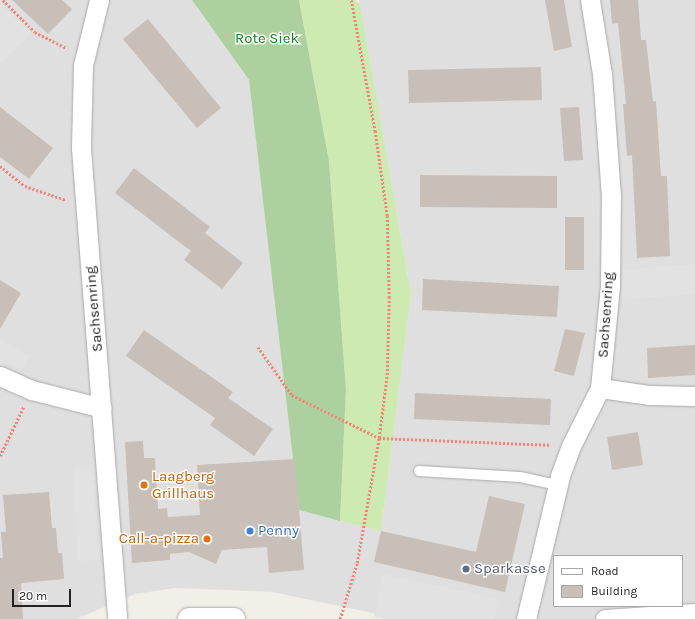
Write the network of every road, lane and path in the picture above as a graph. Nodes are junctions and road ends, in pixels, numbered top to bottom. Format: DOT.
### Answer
graph roads {
  1 [pos="3,0"];
  2 [pos="99,0"];
  3 [pos="351,0"];
  4 [pos="590,0"];
  5 [pos="85,57"];
  6 [pos="0,166"];
  7 [pos="86,206"];
  8 [pos="258,347"];
  9 [pos="0,376"];
  10 [pos="600,388"];
  11 [pos="32,390"];
  12 [pos="695,396"];
  13 [pos="102,408"];
  14 [pos="379,438"];
  15 [pos="571,446"];
  16 [pos="0,456"];
  17 [pos="418,471"];
  18 [pos="558,485"];
  19 [pos="695,612"];
  20 [pos="117,619"];
  21 [pos="189,619"];
  22 [pos="234,619"];
  23 [pos="340,619"];
  24 [pos="526,619"];
  25 [pos="605,619"];
  1 -- 5 [label="path"];
  2 -- 5 [label="street, Sachsenring"];
  3 -- 14 [label="path"];
  4 -- 10 [label="street, Sachsenring"];
  5 -- 7 [label="street, Sachsenring"];
  6 -- 7 [label="path"];
  7 -- 13 [label="street, Sachsenring"];
  8 -- 14 [label="path"];
  9 -- 11 [label="street"];
  10 -- 12 [label="street"];
  10 -- 15 [label="street, Sachsenring"];
  11 -- 13 [label="street"];
  11 -- 16 [label="path"];
  13 -- 20 [label="street, Sachsenring"];
  14 -- 15 [label="path"];
  14 -- 23 [label="path"];
  15 -- 18 [label="street, Sachsenring"];
  17 -- 18 [label="lane"];
  18 -- 24 [label="street, Sachsenring"];
  19 -- 25 [label="street"];
  21 -- 22 [label="street"];
}
